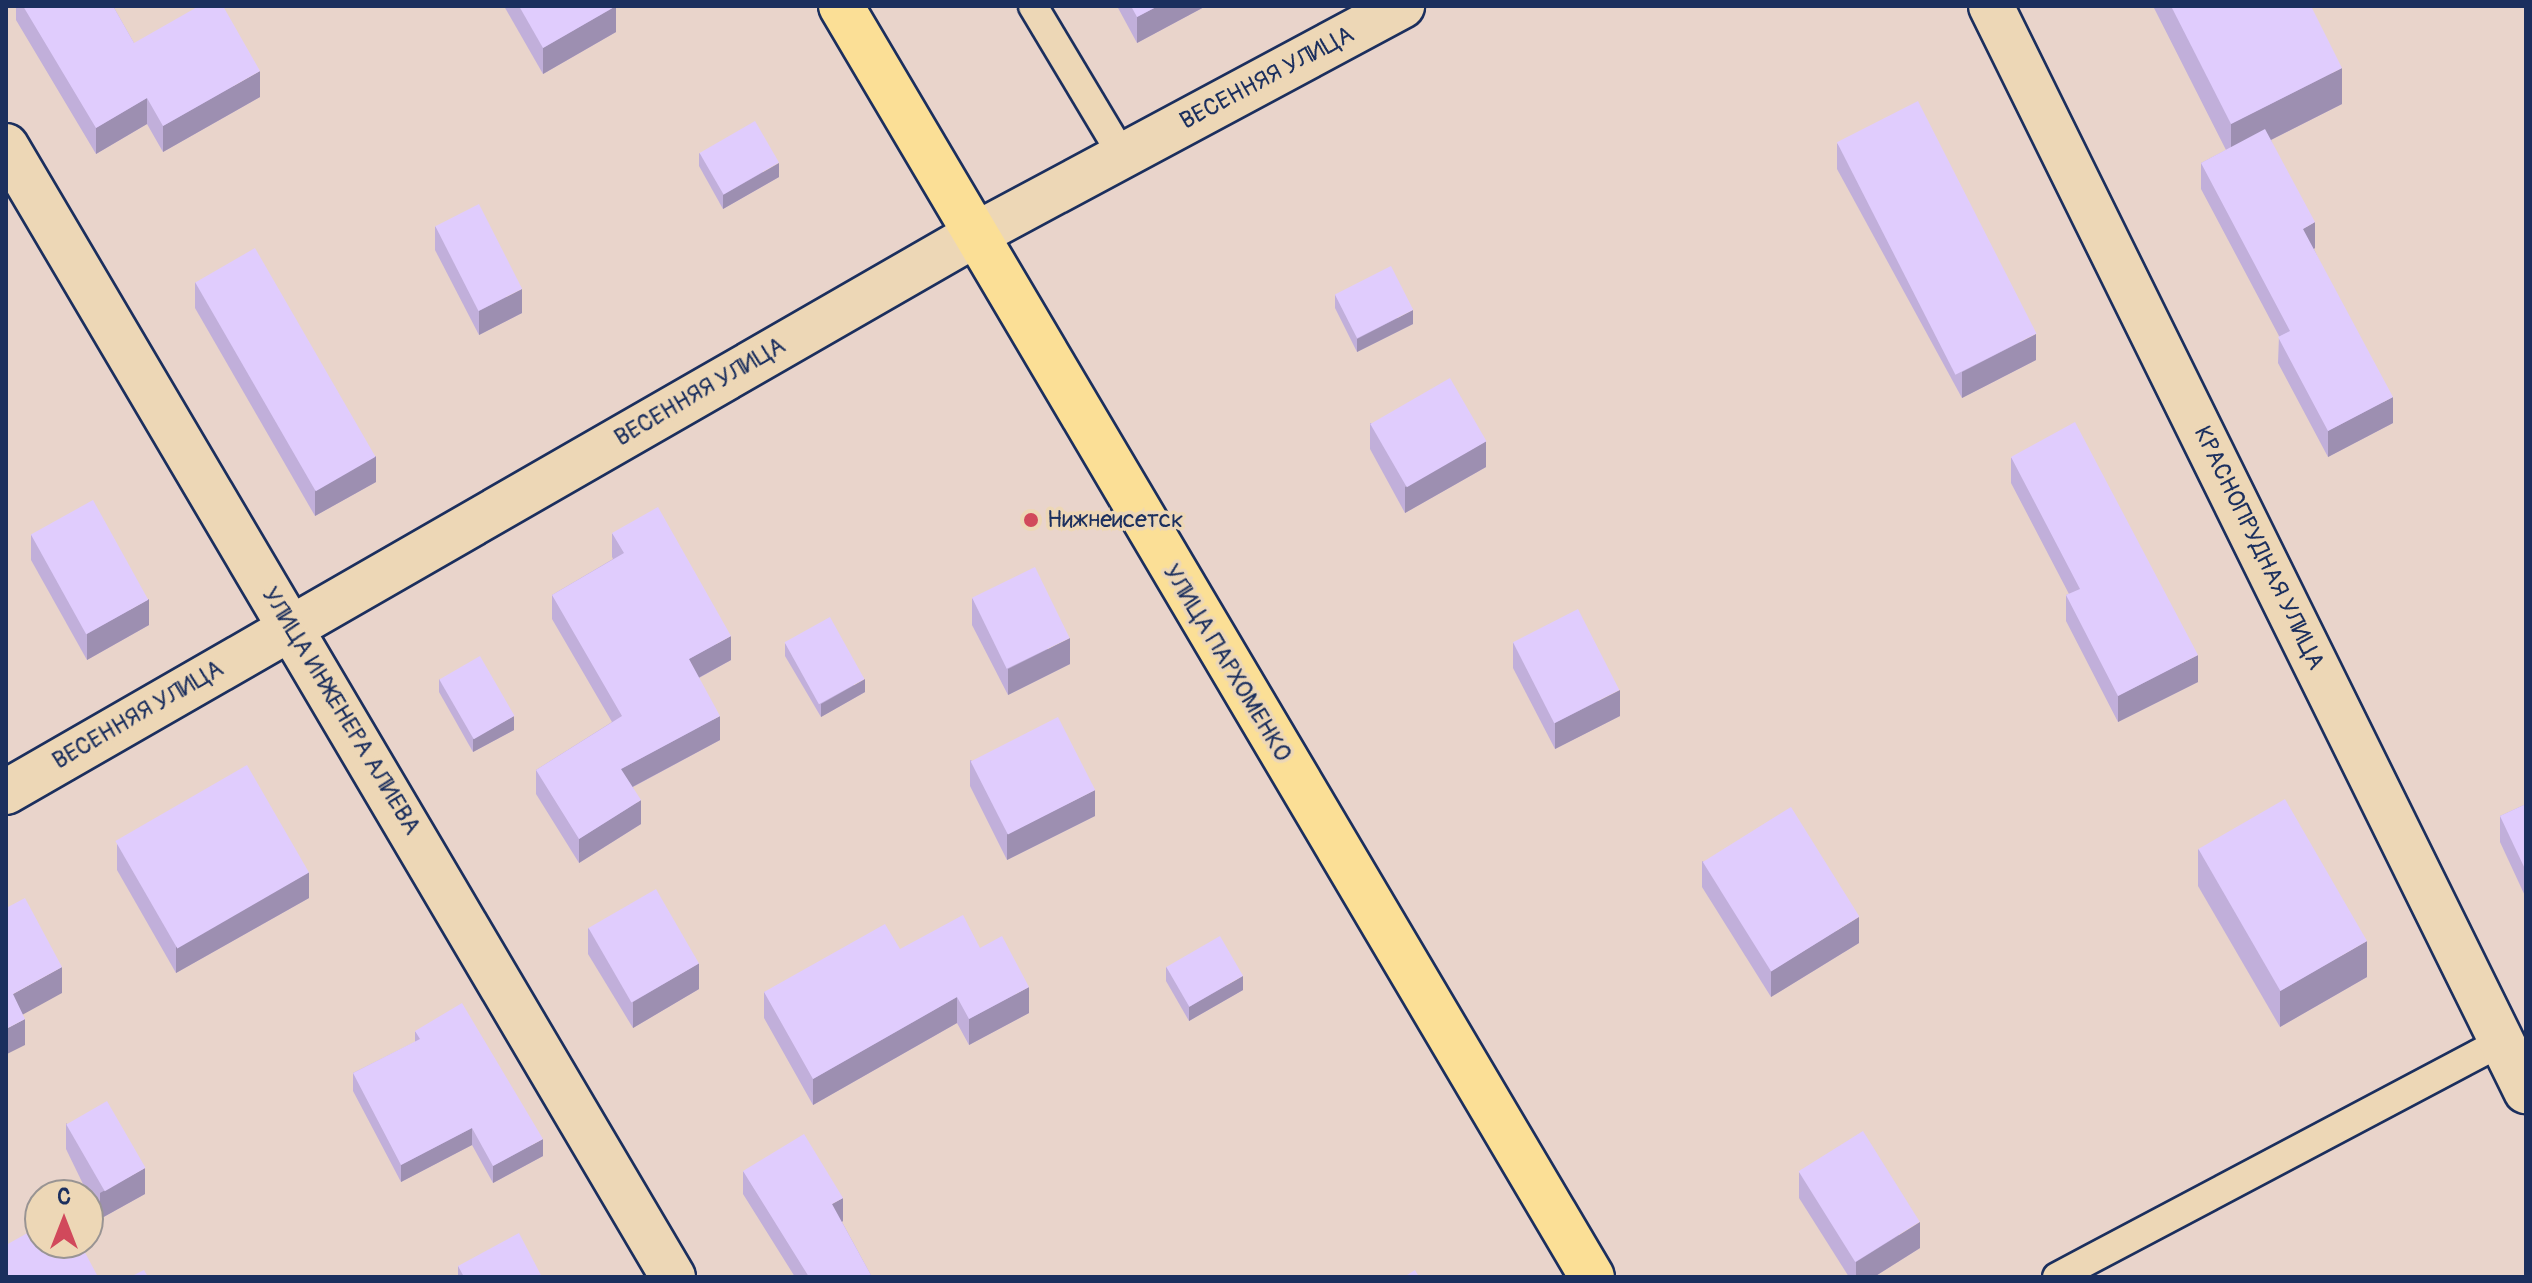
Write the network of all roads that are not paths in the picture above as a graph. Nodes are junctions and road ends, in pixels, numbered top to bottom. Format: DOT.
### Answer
graph roads {
  1 [pos="841,6"];
  2 [pos="1033,6"];
  3 [pos="1402,6"];
  4 [pos="1991,6"];
  5 [pos="6,146"];
  6 [pos="1122,155"];
  7 [pos="973,236"];
  8 [pos="290,625"];
  9 [pos="6,792"];
  10 [pos="2503,1041"];
  11 [pos="2526,1091"];
  12 [pos="673,1277"];
  13 [pos="1592,1277"];
  14 [pos="2057,1277"];
  1 -- 7 [label="main road, УЛИЦА ПАРХОМЕНКО"];
  2 -- 6 [label="lane"];
  3 -- 6 [label="street, ВЕСЕННЯЯ УЛИЦА"];
  4 -- 10 [label="street, КРАСНОПРУДНАЯ УЛИЦА"];
  5 -- 8 [label="street, УЛИЦА ИНЖЕНЕРА АЛИЕВА"];
  6 -- 7 [label="street, ВЕСЕННЯЯ УЛИЦА"];
  7 -- 8 [label="street, ВЕСЕННЯЯ УЛИЦА"];
  7 -- 13 [label="main road, УЛИЦА ПАРХОМЕНКО"];
  8 -- 9 [label="street, ВЕСЕННЯЯ УЛИЦА"];
  8 -- 12 [label="street, УЛИЦА ИНЖЕНЕРА АЛИЕВА"];
  10 -- 11 [label="street, КРАСНОПРУДНАЯ УЛИЦА"];
  10 -- 14 [label="lane"];
}
